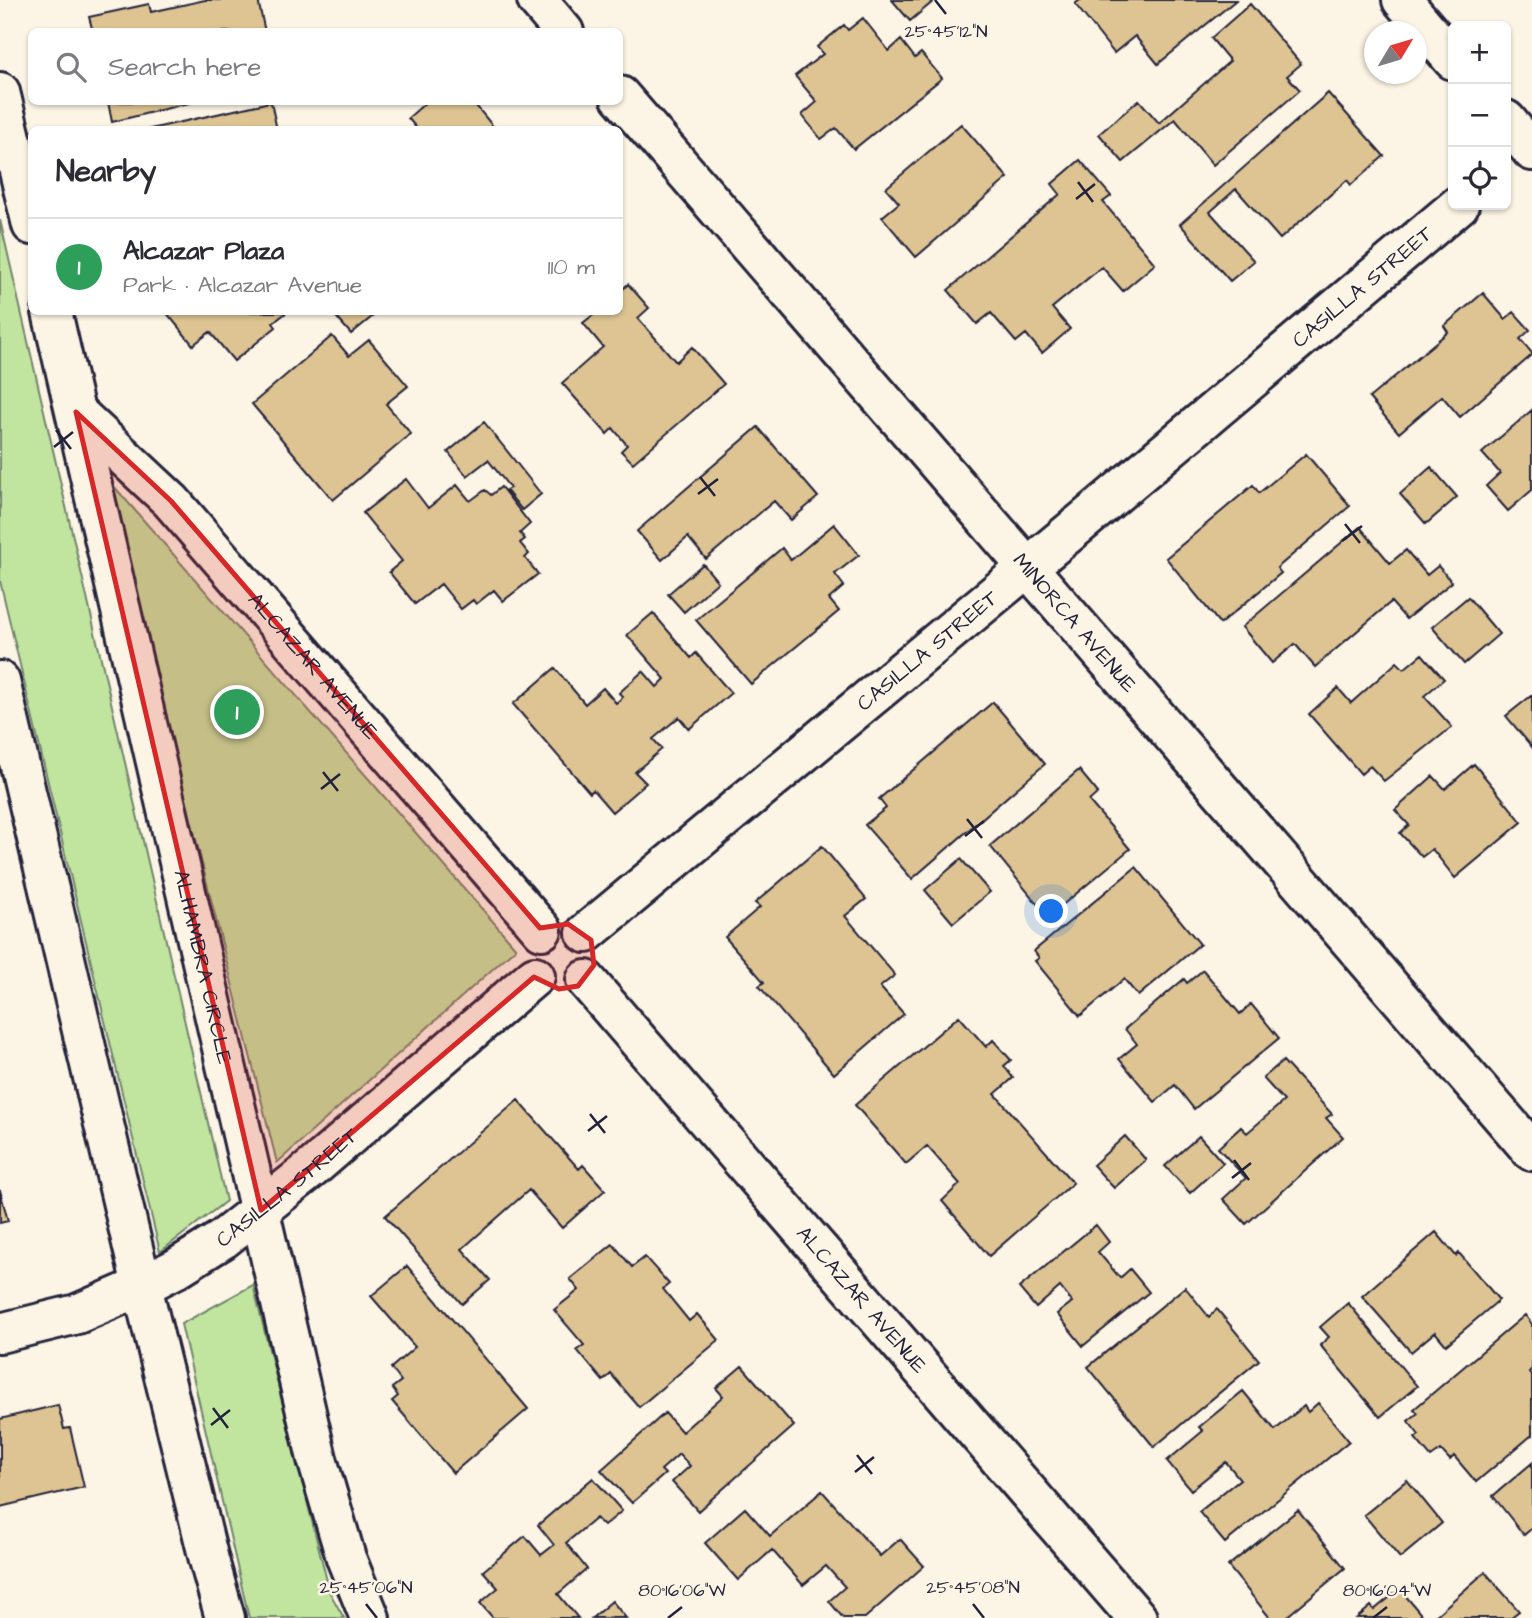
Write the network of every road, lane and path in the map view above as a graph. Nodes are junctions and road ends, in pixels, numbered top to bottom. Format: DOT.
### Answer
graph roads {
  1 [pos="537,0"];
  2 [pos="1402,0"];
  3 [pos="561,28"];
  4 [pos="1448,54"];
  5 [pos="0,92"];
  6 [pos="623,99"];
  7 [pos="28,208"];
  8 [pos="1454,210"];
  9 [pos="53,315"];
  10 [pos="76,412"];
  11 [pos="1027,568"];
  12 [pos="0,681"];
  13 [pos="542,930"];
  14 [pos="586,933"];
  15 [pos="535,976"];
  16 [pos="586,980"];
  17 [pos="1532,1151"];
  18 [pos="261,1210"];
  19 [pos="142,1286"];
  20 [pos="0,1333"];
  21 [pos="225,1618"];
  22 [pos="370,1618"];
  23 [pos="1137,1618"];
  1 -- 3 [label="street"];
  2 -- 4 [label="street"];
  5 -- 7 [label="street"];
  6 -- 11 [label="street, MINORCA AVENUE"];
  8 -- 11 [label="street, CASILLA STREET"];
  9 -- 10 [label="street, ALHAMBRA CIRCLE"];
  10 -- 13 [label="street, ALCAZAR AVENUE"];
  10 -- 18 [label="street, ALHAMBRA CIRCLE"];
  11 -- 14 [label="street, CASILLA STREET"];
  11 -- 17 [label="street, MINORCA AVENUE"];
  12 -- 19 [label="street"];
  13 -- 14 [label="street"];
  13 -- 15 [label="street"];
  14 -- 16 [label="street"];
  15 -- 16 [label="street"];
  15 -- 18 [label="street, CASILLA STREET"];
  16 -- 23 [label="street, ALCAZAR AVENUE"];
  18 -- 19 [label="street, CASILLA STREET"];
  18 -- 22 [label="street, ALHAMBRA CIRCLE"];
  19 -- 20 [label="street, CASILLA STREET"];
  19 -- 21 [label="street"];
}
